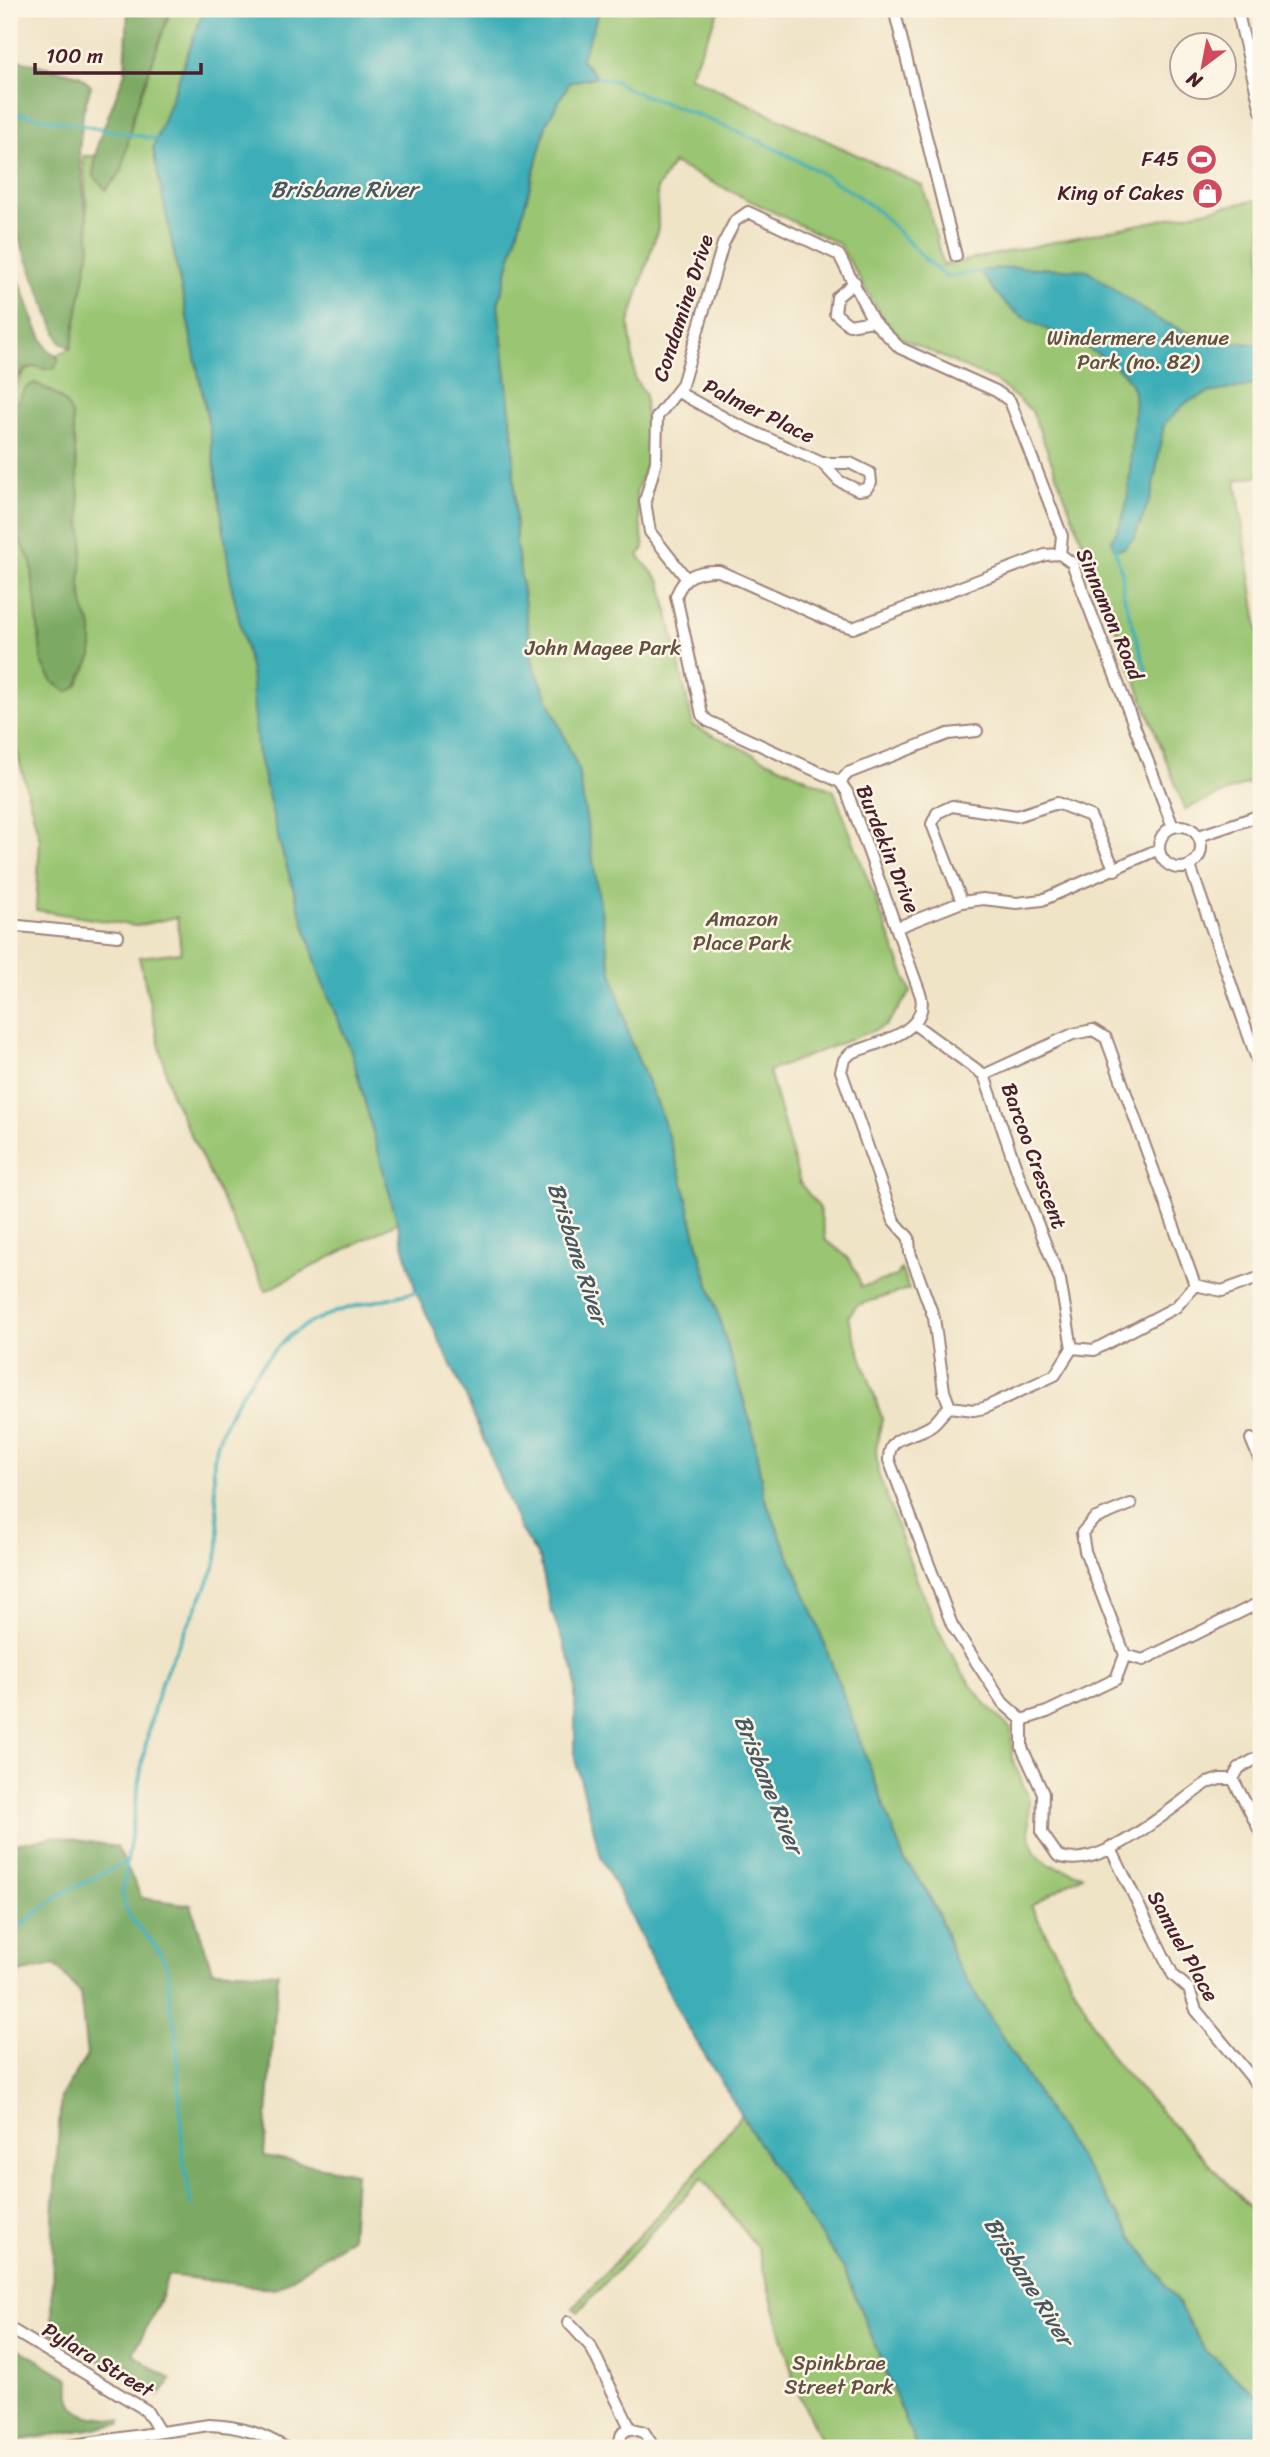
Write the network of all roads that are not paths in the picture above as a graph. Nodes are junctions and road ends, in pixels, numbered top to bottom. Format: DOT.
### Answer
graph roads {
  1 [pos="894,9"];
  2 [pos="1237,9"];
  3 [pos="1261,111"];
  4 [pos="956,256"];
  5 [pos="855,282"];
  6 [pos="873,321"];
  7 [pos="678,392"];
  8 [pos="1016,414"];
  9 [pos="822,463"];
  10 [pos="1060,554"];
  11 [pos="686,578"];
  12 [pos="977,730"];
  13 [pos="840,782"];
  14 [pos="1261,815"];
  15 [pos="1173,827"];
  16 [pos="1199,836"];
  17 [pos="1158,849"];
  18 [pos="1190,866"];
  19 [pos="1115,870"];
  20 [pos="962,902"];
  21 [pos="9,925"];
  22 [pos="898,927"];
  23 [pos="118,936"];
  24 [pos="914,1024"];
  25 [pos="1261,1071"];
  26 [pos="984,1075"];
  27 [pos="1261,1277"];
  28 [pos="1195,1284"];
  29 [pos="1072,1348"];
  30 [pos="950,1407"];
  31 [pos="1251,1439"];
  32 [pos="1261,1463"];
  33 [pos="1131,1504"];
  34 [pos="1261,1602"];
  35 [pos="1125,1656"];
  36 [pos="1022,1720"];
  37 [pos="1261,1756"];
  38 [pos="1233,1779"];
  39 [pos="1261,1833"];
  40 [pos="1110,1847"];
  41 [pos="1261,2089"];
  42 [pos="568,2322"];
  43 [pos="9,2328"];
  44 [pos="630,2428"];
  45 [pos="159,2431"];
  46 [pos="54,2448"];
  47 [pos="286,2448"];
  48 [pos="618,2448"];
  49 [pos="654,2448"];
  1 -- 4 [label="street"];
  2 -- 3 [label="street"];
  5 -- 6 [label="street, Condamine Drive"];
  5 -- 6 [label="street"];
  5 -- 7 [label="street, Condamine Drive"];
  6 -- 8 [label="street, Condamine Drive"];
  7 -- 9 [label="street, Palmer Place"];
  7 -- 11 [label="street, Condamine Drive"];
  8 -- 10 [label="street, Sinnamon Road"];
  10 -- 11 [label="street"];
  10 -- 15 [label="street, Sinnamon Road"];
  11 -- 13 [label="street, Burdekin Drive"];
  12 -- 13 [label="street"];
  13 -- 22 [label="street, Burdekin Drive"];
  14 -- 16 [label="street"];
  15 -- 16 [label="street"];
  15 -- 17 [label="street"];
  16 -- 18 [label="street"];
  17 -- 18 [label="street"];
  17 -- 19 [label="street"];
  18 -- 25 [label="street"];
  19 -- 20 [label="street"];
  19 -- 20 [label="street"];
  20 -- 22 [label="street"];
  21 -- 23 [label="street"];
  22 -- 24 [label="street, Burdekin Drive"];
  24 -- 26 [label="street"];
  24 -- 30 [label="street"];
  26 -- 28 [label="street, Barcoo Crescent"];
  26 -- 29 [label="street, Barcoo Crescent"];
  27 -- 28 [label="street"];
  28 -- 29 [label="street"];
  29 -- 30 [label="street"];
  30 -- 36 [label="street"];
  31 -- 32 [label="street"];
  33 -- 35 [label="street"];
  34 -- 35 [label="street"];
  35 -- 36 [label="street"];
  36 -- 40 [label="street"];
  37 -- 38 [label="street"];
  38 -- 39 [label="street"];
  38 -- 40 [label="street"];
  40 -- 41 [label="street, Samuel Place"];
  42 -- 44 [label="street"];
  43 -- 45 [label="street, Pylara Street"];
  44 -- 48 [label="street"];
  44 -- 49 [label="street"];
  45 -- 46 [label="street"];
  45 -- 47 [label="street"];
}
